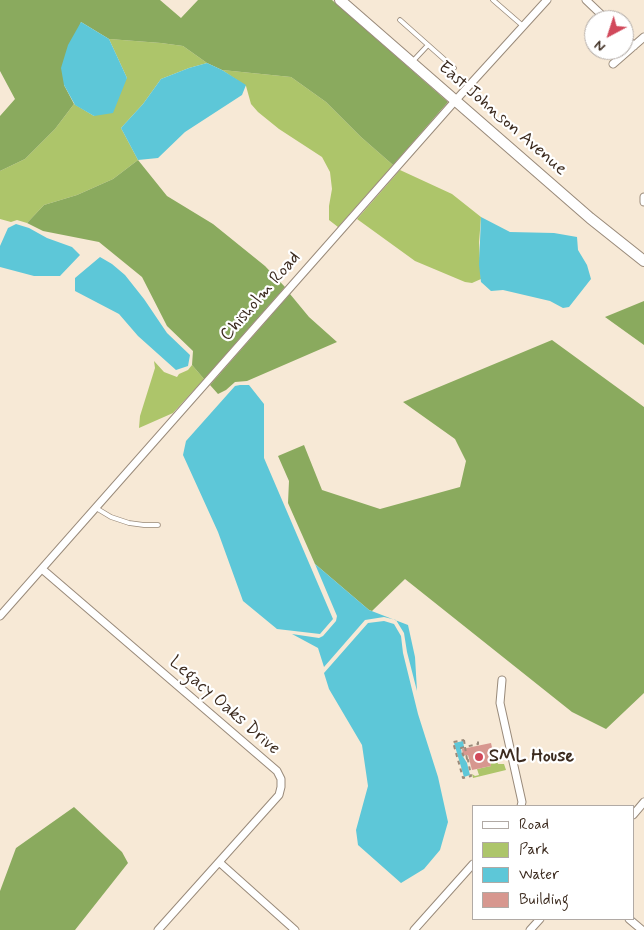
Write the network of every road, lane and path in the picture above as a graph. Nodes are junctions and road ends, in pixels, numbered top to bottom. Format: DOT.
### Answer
graph roads {
  1 [pos="340,0"];
  2 [pos="493,0"];
  3 [pos="547,0"];
  4 [pos="586,0"];
  5 [pos="597,10"];
  6 [pos="400,20"];
  7 [pos="523,26"];
  8 [pos="644,37"];
  9 [pos="428,45"];
  10 [pos="634,46"];
  11 [pos="618,60"];
  12 [pos="412,63"];
  13 [pos="613,64"];
  14 [pos="454,68"];
  15 [pos="455,101"];
  16 [pos="644,197"];
  17 [pos="644,202"];
  18 [pos="644,261"];
  19 [pos="96,508"];
  20 [pos="158,525"];
  21 [pos="42,569"];
  22 [pos="0,616"];
  23 [pos="502,680"];
  24 [pos="478,741"];
  25 [pos="465,747"];
  26 [pos="644,802"];
  27 [pos="520,805"];
  28 [pos="634,814"];
  29 [pos="219,862"];
  30 [pos="472,865"];
  31 [pos="539,920"];
  32 [pos="630,920"];
  33 [pos="158,930"];
  34 [pos="295,930"];
  35 [pos="414,930"];
  36 [pos="530,930"];
  37 [pos="642,930"];
  1 -- 12 [label="main road, East Johnson Avenue"];
  2 -- 7 [label="lane"];
  3 -- 7 [label="street, Chisholm Road"];
  4 -- 5 [label="street"];
  6 -- 9 [label="lane"];
  7 -- 15 [label="street, Chisholm Road"];
  8 -- 10 [label="street"];
  9 -- 12 [label="lane"];
  9 -- 14 [label="lane"];
  11 -- 13 [label="street"];
  12 -- 15 [label="main road, East Johnson Avenue"];
  15 -- 18 [label="main road, East Johnson Avenue"];
  15 -- 19 [label="street, Chisholm Road"];
  16 -- 17 [label="street"];
  19 -- 20 [label="lane"];
  19 -- 21 [label="street, Chisholm Road"];
  21 -- 22 [label="street, Chisholm Road"];
  21 -- 29 [label="street, Legacy Oaks Drive"];
  23 -- 27 [label="street"];
  24 -- 25 [label="path"];
  25 -- 25 [label="path"];
  26 -- 28 [label="street"];
  29 -- 33 [label="street, Legacy Oaks Drive"];
  29 -- 34 [label="street"];
  30 -- 35 [label="street"];
  31 -- 36 [label="street"];
  32 -- 37 [label="street"];
}
